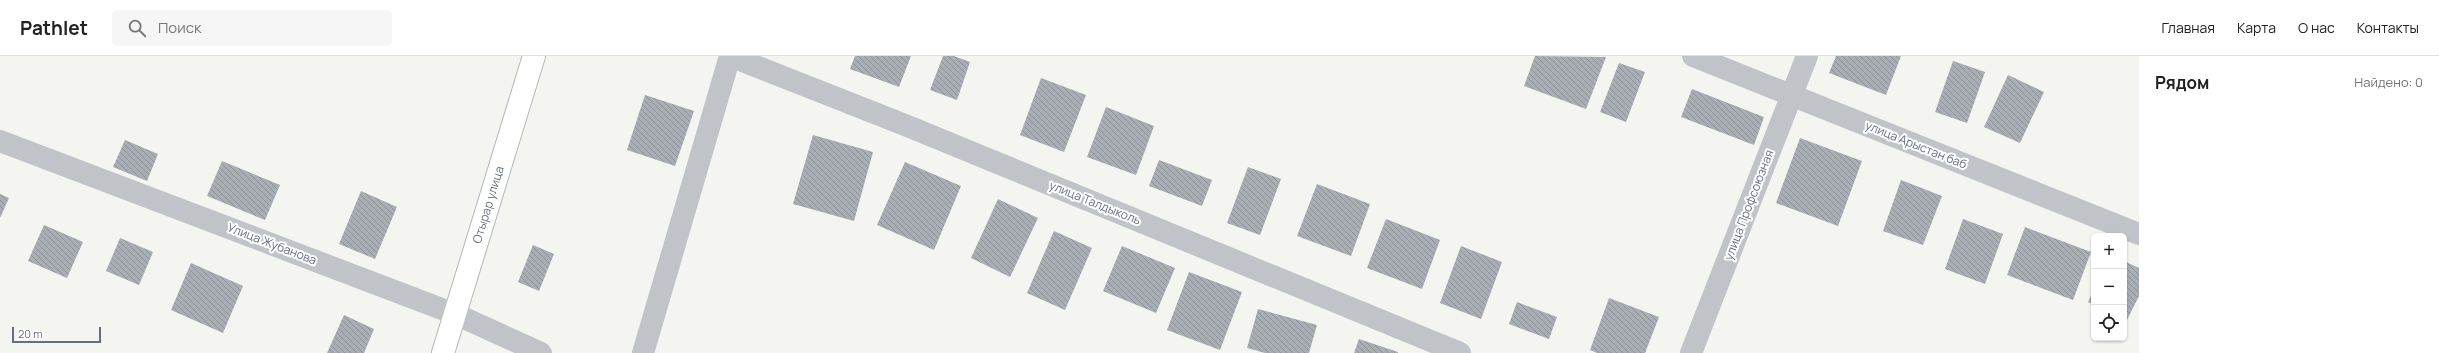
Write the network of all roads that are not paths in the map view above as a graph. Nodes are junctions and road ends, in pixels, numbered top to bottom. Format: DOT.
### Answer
graph roads {
  1 [pos="534,56"];
  2 [pos="730,56"];
  3 [pos="1693,56"];
  4 [pos="1807,56"];
  5 [pos="1792,95"];
  6 [pos="0,141"];
  7 [pos="2139,234"];
  8 [pos="454,314"];
  9 [pos="443,353"];
  10 [pos="541,353"];
  11 [pos="643,353"];
  12 [pos="1460,353"];
  13 [pos="1691,353"];
  1 -- 8 [label="street, Отырар улица"];
  2 -- 11 [label="street"];
  2 -- 12 [label="street, улица Талдыколь"];
  3 -- 5 [label="street, улица Арыстан баб"];
  4 -- 5 [label="street, улица Профсоюзная"];
  5 -- 7 [label="street, улица Арыстан баб"];
  5 -- 13 [label="street, улица Профсоюзная"];
  6 -- 8 [label="street, Улица Жубанова"];
  8 -- 9 [label="street, Отырар улица"];
  8 -- 10 [label="street, Улица Жубанова"];
}
